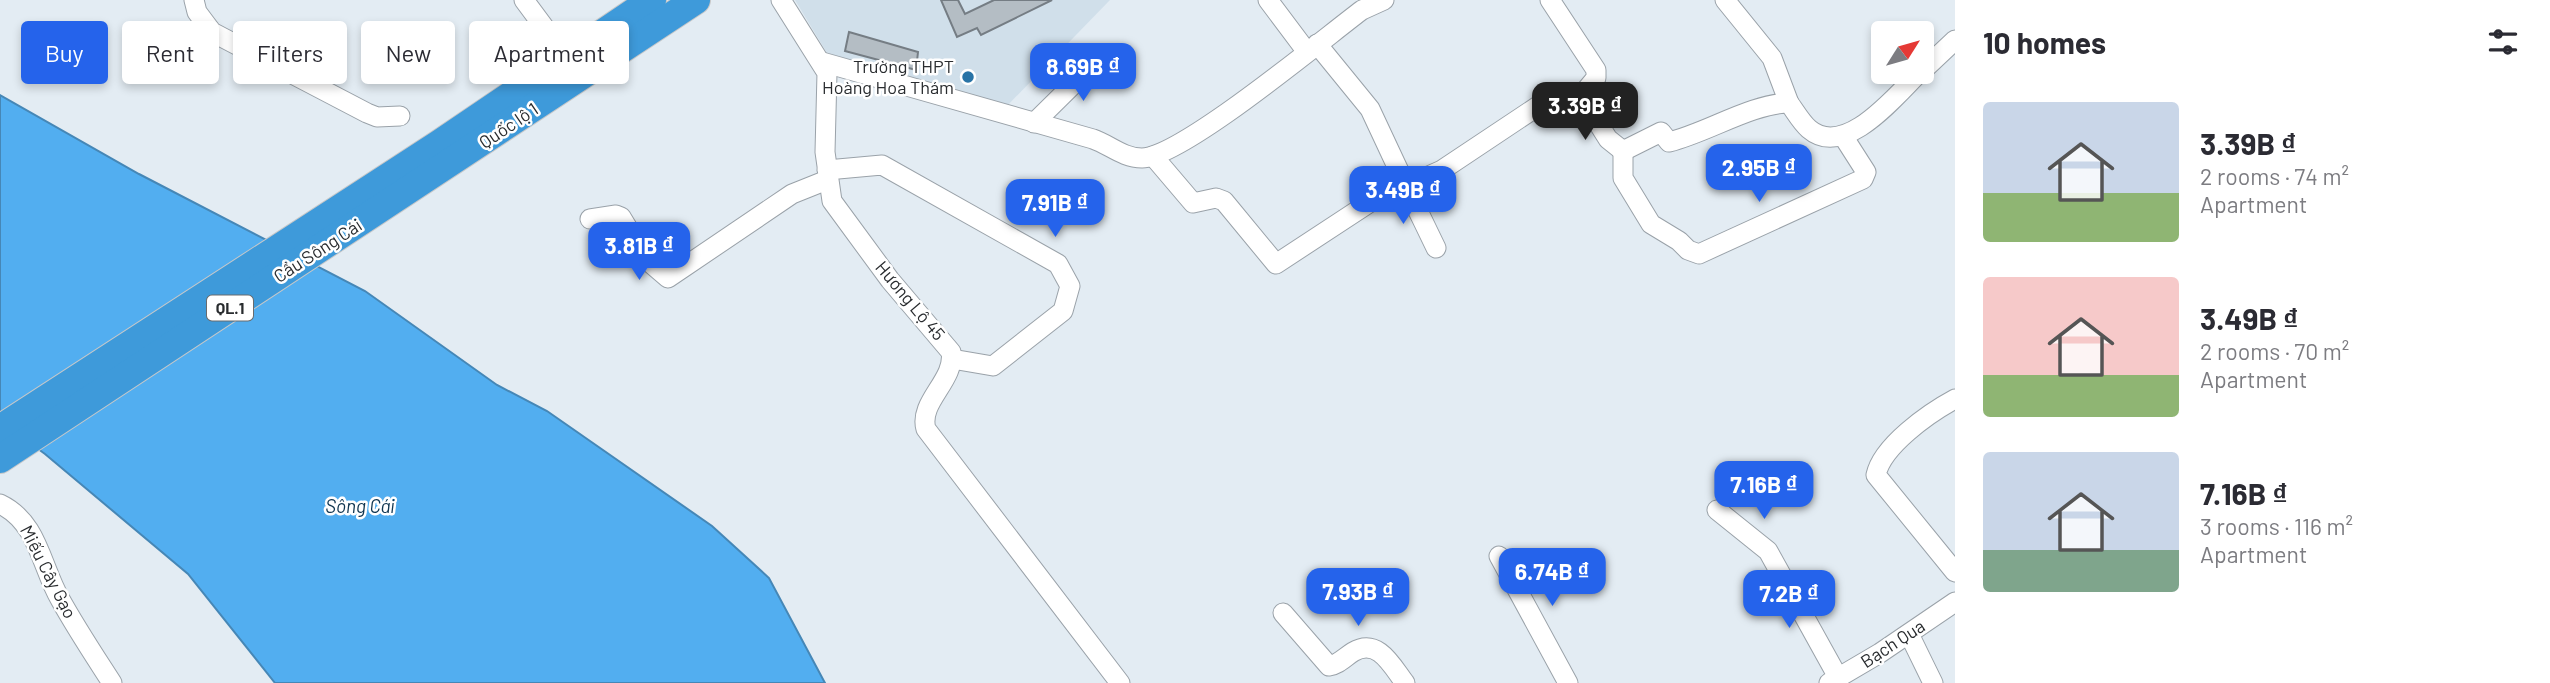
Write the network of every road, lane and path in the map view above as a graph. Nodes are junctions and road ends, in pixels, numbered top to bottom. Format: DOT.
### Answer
graph roads {
  1 [pos="194,0"];
  2 [pos="524,0"];
  3 [pos="652,0"];
  4 [pos="696,0"];
  5 [pos="780,0"];
  6 [pos="1268,0"];
  7 [pos="1384,0"];
  8 [pos="1550,0"];
  9 [pos="1725,0"];
  10 [pos="540,21"];
  11 [pos="621,21"];
  12 [pos="1955,40"];
  13 [pos="1312,48"];
  14 [pos="1103,55"];
  15 [pos="1934,59"];
  16 [pos="822,62"];
  17 [pos="534,84"];
  18 [pos="1909,84"];
  19 [pos="1581,96"];
  20 [pos="1789,103"];
  21 [pos="400,116"];
  22 [pos="1034,123"];
  23 [pos="1843,136"];
  24 [pos="450,151"];
  25 [pos="1623,151"];
  26 [pos="1153,156"];
  27 [pos="827,175"];
  28 [pos="1406,187"];
  29 [pos="590,219"];
  30 [pos="1436,248"];
  31 [pos="952,359"];
  32 [pos="1955,399"];
  33 [pos="0,429"];
  34 [pos="0,459"];
  35 [pos="0,504"];
  36 [pos="1717,510"];
  37 [pos="1499,556"];
  38 [pos="1955,572"];
  39 [pos="1955,601"];
  40 [pos="1283,613"];
  41 [pos="1909,634"];
  42 [pos="1834,681"];
  43 [pos="112,683"];
  44 [pos="1121,683"];
  45 [pos="1405,683"];
  46 [pos="1568,683"];
  47 [pos="1933,683"];
  1 -- 21 [label="street"];
  2 -- 10 [label="street"];
  3 -- 11 [label="highway, Quốc lộ 1 / QL.1"];
  4 -- 24 [label="highway, Quốc lộ 1 / QL.1"];
  5 -- 16 [label="street, Hương Lộ 45"];
  6 -- 13 [label="street"];
  7 -- 13 [label="street"];
  8 -- 19 [label="street"];
  9 -- 20 [label="street"];
  12 -- 15 [label="street"];
  13 -- 26 [label="street"];
  13 -- 28 [label="street"];
  14 -- 22 [label="street"];
  16 -- 22 [label="street"];
  16 -- 27 [label="street, Hương Lộ 45"];
  17 -- 24 [label="highway, Quốc lộ 1 / QL.1"];
  18 -- 23 [label="street"];
  19 -- 25 [label="street"];
  19 -- 28 [label="street"];
  20 -- 23 [label="street"];
  20 -- 25 [label="street"];
  22 -- 26 [label="street"];
  23 -- 25 [label="street"];
  24 -- 33 [label="highway, Cầu Sông Cái / QL.1"];
  24 -- 34 [label="highway, Cầu Sông Cái / QL.1"];
  26 -- 28 [label="street"];
  27 -- 29 [label="street"];
  27 -- 31 [label="street, Hương Lộ 45"];
  27 -- 31 [label="street"];
  28 -- 30 [label="street"];
  31 -- 44 [label="street, Hương Lộ 45"];
  32 -- 38 [label="street"];
  35 -- 43 [label="street, Miếu Cây Gạo"];
  36 -- 42 [label="street"];
  37 -- 46 [label="street"];
  39 -- 41 [label="street, Bạch Qua"];
  40 -- 45 [label="street"];
  41 -- 42 [label="street, Bạch Qua"];
  41 -- 47 [label="street"];
}
